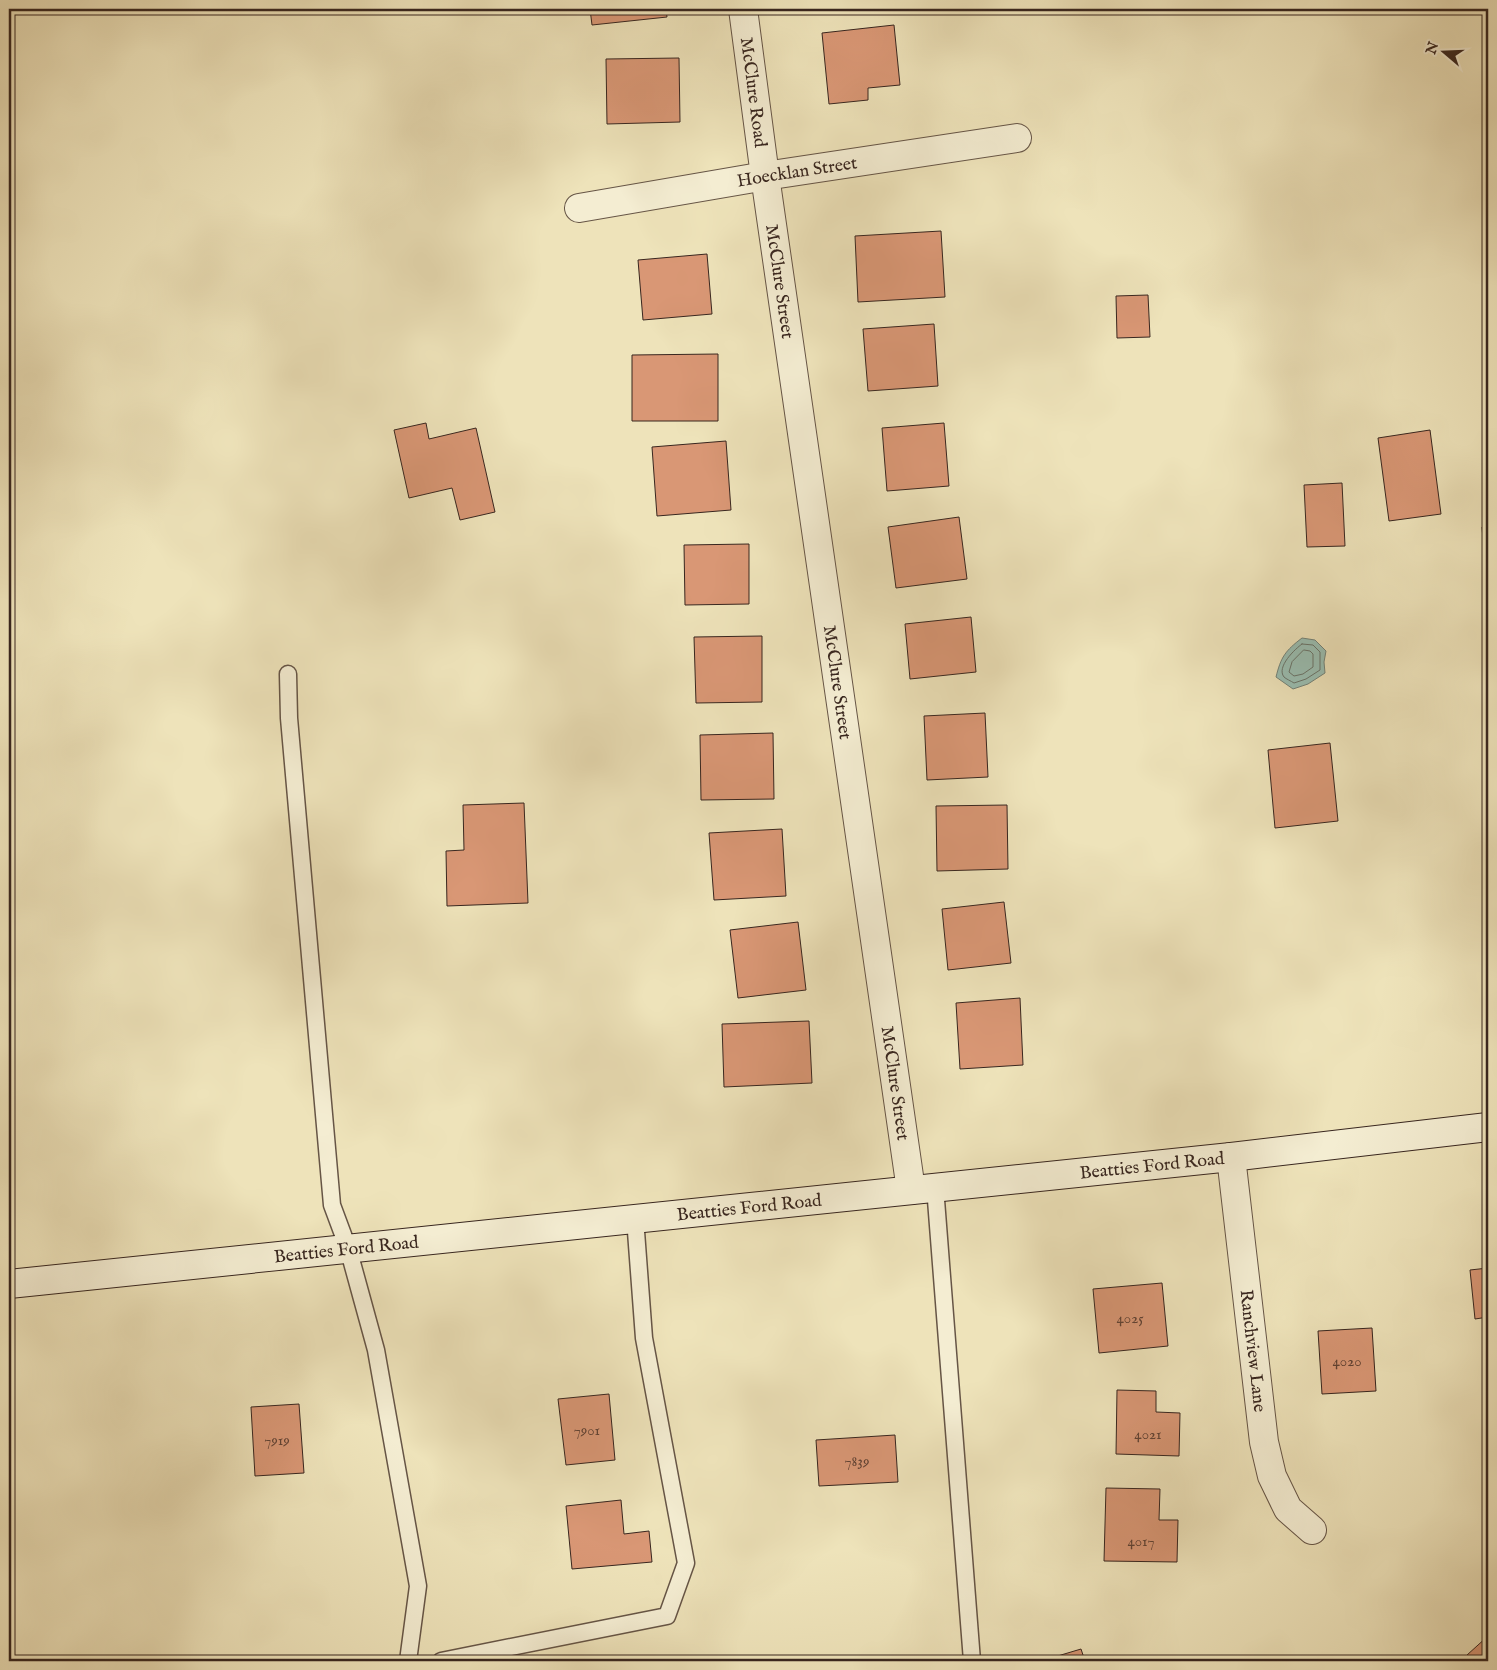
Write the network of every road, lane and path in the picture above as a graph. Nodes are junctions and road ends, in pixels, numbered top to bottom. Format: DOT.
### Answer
graph roads {
  1 [pos="743,9"];
  2 [pos="1017,138"];
  3 [pos="765,176"];
  4 [pos="579,208"];
  5 [pos="288,674"];
  6 [pos="1488,1127"];
  7 [pos="1231,1157"];
  8 [pos="923,1188"];
  9 [pos="635,1218"];
  10 [pos="348,1248"];
  11 [pos="9,1284"];
  12 [pos="1312,1530"];
  13 [pos="408,1661"];
  14 [pos="441,1661"];
  15 [pos="972,1661"];
  1 -- 3 [label="street, McClure Road"];
  2 -- 3 [label="street, Hoecklan Street"];
  3 -- 4 [label="street, Hoecklan Street"];
  3 -- 8 [label="street, McClure Street"];
  5 -- 10 [label="lane"];
  6 -- 7 [label="street, Beatties Ford Road"];
  7 -- 8 [label="street, Beatties Ford Road"];
  7 -- 12 [label="street, Ranchview Lane"];
  8 -- 9 [label="street, Beatties Ford Road"];
  8 -- 15 [label="lane"];
  9 -- 10 [label="street, Beatties Ford Road"];
  9 -- 14 [label="lane"];
  10 -- 11 [label="street, Beatties Ford Road"];
  10 -- 13 [label="lane"];
}
